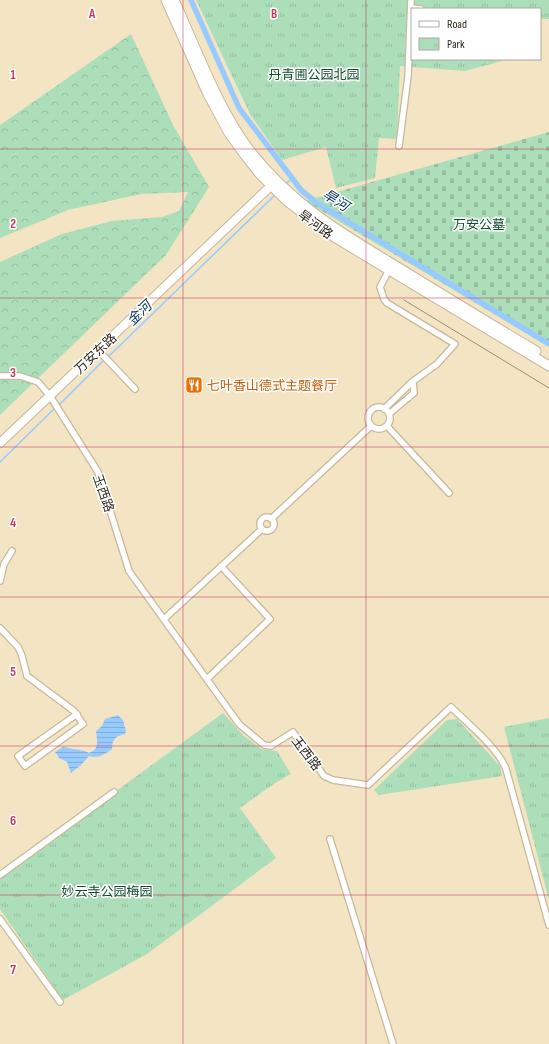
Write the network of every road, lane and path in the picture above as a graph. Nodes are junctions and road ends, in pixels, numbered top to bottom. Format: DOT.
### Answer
graph roads {
  1 [pos="166,0"];
  2 [pos="174,0"];
  3 [pos="411,0"];
  4 [pos="411,8"];
  5 [pos="399,146"];
  6 [pos="279,188"];
  7 [pos="389,270"];
  8 [pos="98,350"];
  9 [pos="549,359"];
  10 [pos="549,366"];
  11 [pos="0,376"];
  12 [pos="413,382"];
  13 [pos="135,389"];
  14 [pos="52,399"];
  15 [pos="384,409"];
  16 [pos="389,414"];
  17 [pos="371,426"];
  18 [pos="387,426"];
  19 [pos="0,443"];
  20 [pos="449,493"];
  21 [pos="271,519"];
  22 [pos="262,530"];
  23 [pos="12,551"];
  24 [pos="221,566"];
  25 [pos="0,581"];
  26 [pos="164,619"];
  27 [pos="0,628"];
  28 [pos="207,679"];
  29 [pos="77,714"];
  30 [pos="114,792"];
  31 [pos="330,839"];
  32 [pos="0,874"];
  33 [pos="0,919"];
  34 [pos="549,925"];
  35 [pos="60,1002"];
  36 [pos="393,1044"];
  1 -- 6 [label="main road, 旱河路"];
  2 -- 6 [label="main road, 旱河路"];
  3 -- 4 [label="street"];
  4 -- 5 [label="street"];
  6 -- 7 [label="main road, 旱河路"];
  6 -- 8 [label="street, 万安东路"];
  6 -- 9 [label="main road, 旱河路"];
  7 -- 10 [label="main road, 旱河路"];
  7 -- 12 [label="street"];
  8 -- 13 [label="street"];
  8 -- 14 [label="street, 万安东路"];
  11 -- 14 [label="street, 玉西路"];
  12 -- 15 [label="street"];
  12 -- 16 [label="street"];
  14 -- 19 [label="street, 万安东路"];
  14 -- 26 [label="street, 玉西路"];
  15 -- 16 [label="street"];
  15 -- 17 [label="street"];
  16 -- 18 [label="street"];
  17 -- 18 [label="street"];
  17 -- 21 [label="street"];
  18 -- 20 [label="street"];
  21 -- 22 [label="street"];
  21 -- 22 [label="street"];
  22 -- 24 [label="street"];
  23 -- 25 [label="street"];
  24 -- 26 [label="street"];
  24 -- 28 [label="street"];
  26 -- 28 [label="street, 玉西路"];
  27 -- 29 [label="street"];
  28 -- 34 [label="street, 玉西路"];
  29 -- 29 [label="street"];
  30 -- 32 [label="street"];
  31 -- 36 [label="street"];
  33 -- 35 [label="street"];
}
